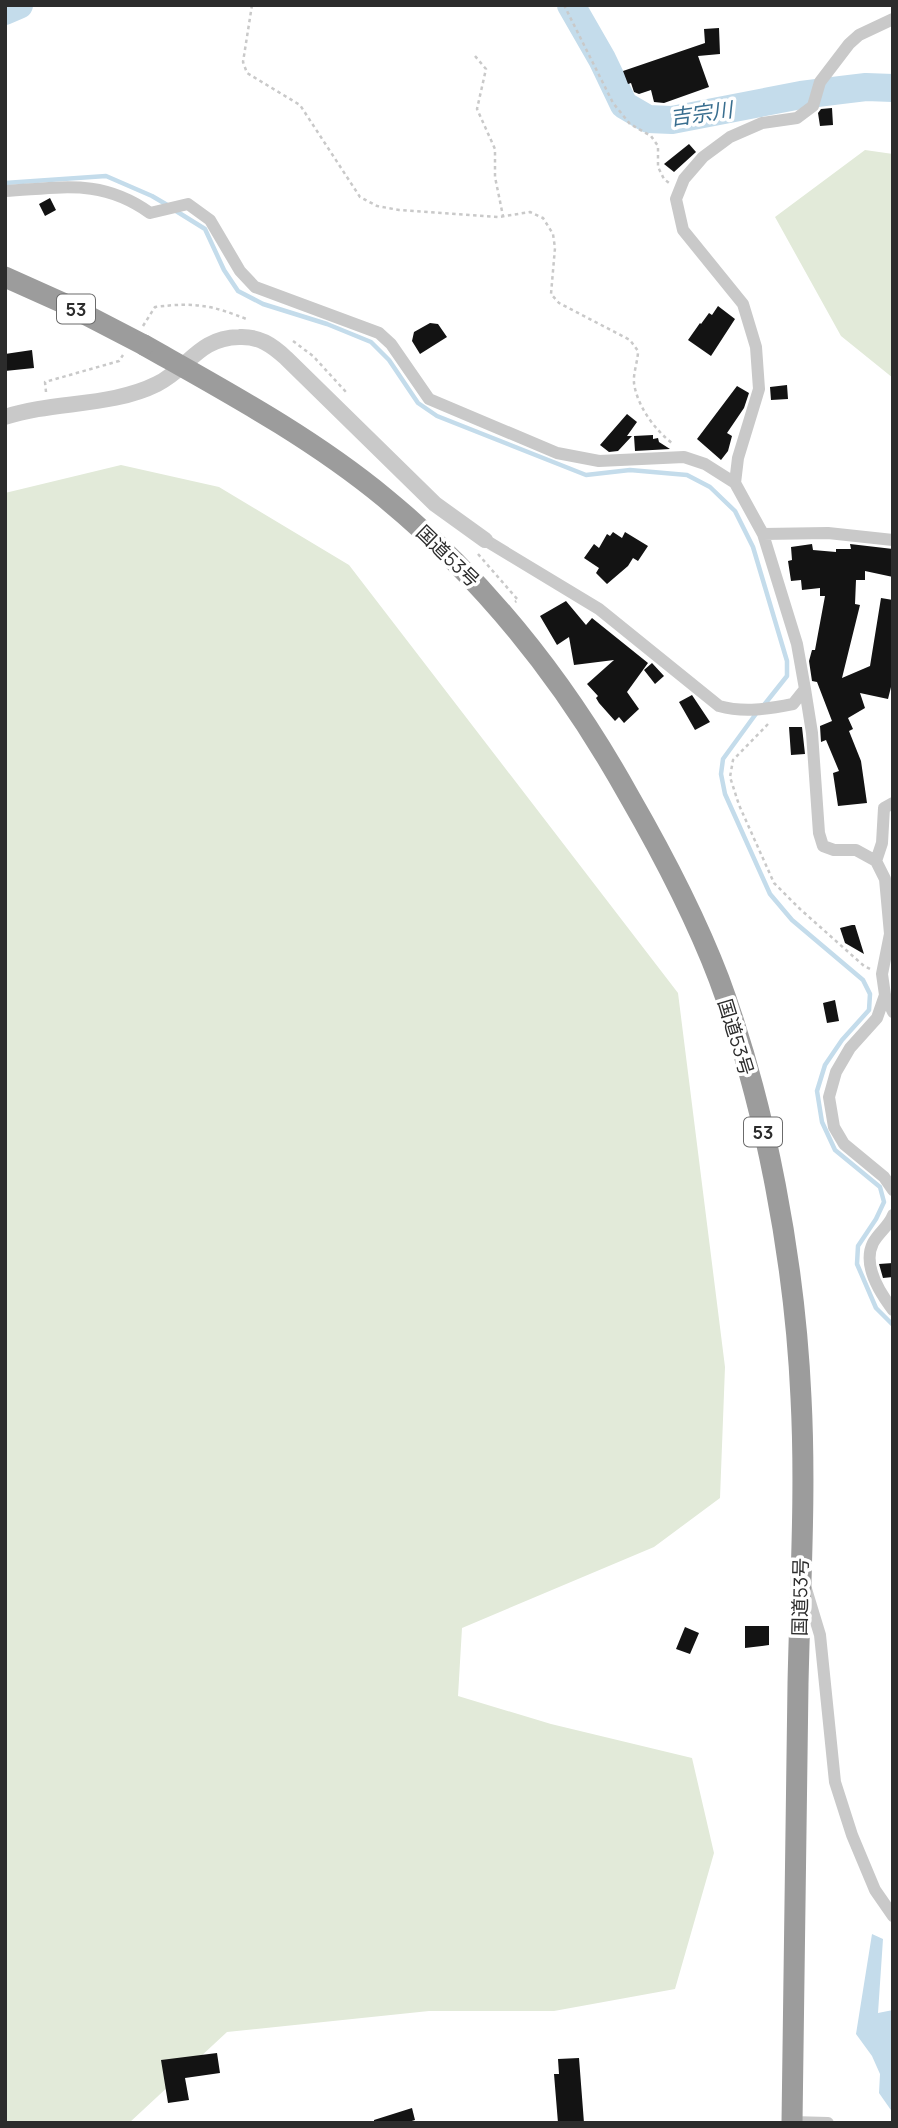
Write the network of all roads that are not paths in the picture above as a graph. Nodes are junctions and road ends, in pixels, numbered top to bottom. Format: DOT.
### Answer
graph roads {
  1 [pos="893,19"];
  2 [pos="5,191"];
  3 [pos="5,277"];
  4 [pos="182,366"];
  5 [pos="5,417"];
  6 [pos="735,483"];
  7 [pos="763,534"];
  8 [pos="485,540"];
  9 [pos="893,540"];
  10 [pos="805,689"];
  11 [pos="893,803"];
  12 [pos="876,862"];
  13 [pos="885,995"];
  14 [pos="893,1012"];
  15 [pos="893,1190"];
  16 [pos="893,1215"];
  17 [pos="893,1310"];
  18 [pos="800,1568"];
  19 [pos="893,1916"];
  20 [pos="792,2122"];
  21 [pos="828,2123"];
  1 -- 6 [label="street"];
  2 -- 6 [label="street"];
  3 -- 4 [label="highway, 国道53号 / 53, bridge"];
  4 -- 5 [label="street"];
  4 -- 8 [label="street"];
  4 -- 18 [label="highway, 国道53号 / 53"];
  6 -- 7 [label="street"];
  7 -- 9 [label="street"];
  7 -- 10 [label="street"];
  8 -- 10 [label="street"];
  10 -- 12 [label="street"];
  11 -- 12 [label="street"];
  12 -- 13 [label="street"];
  13 -- 14 [label="street"];
  13 -- 15 [label="street"];
  16 -- 17 [label="street"];
  18 -- 19 [label="street"];
  18 -- 20 [label="highway, 国道53号 / 53"];
  20 -- 21 [label="street"];
}
